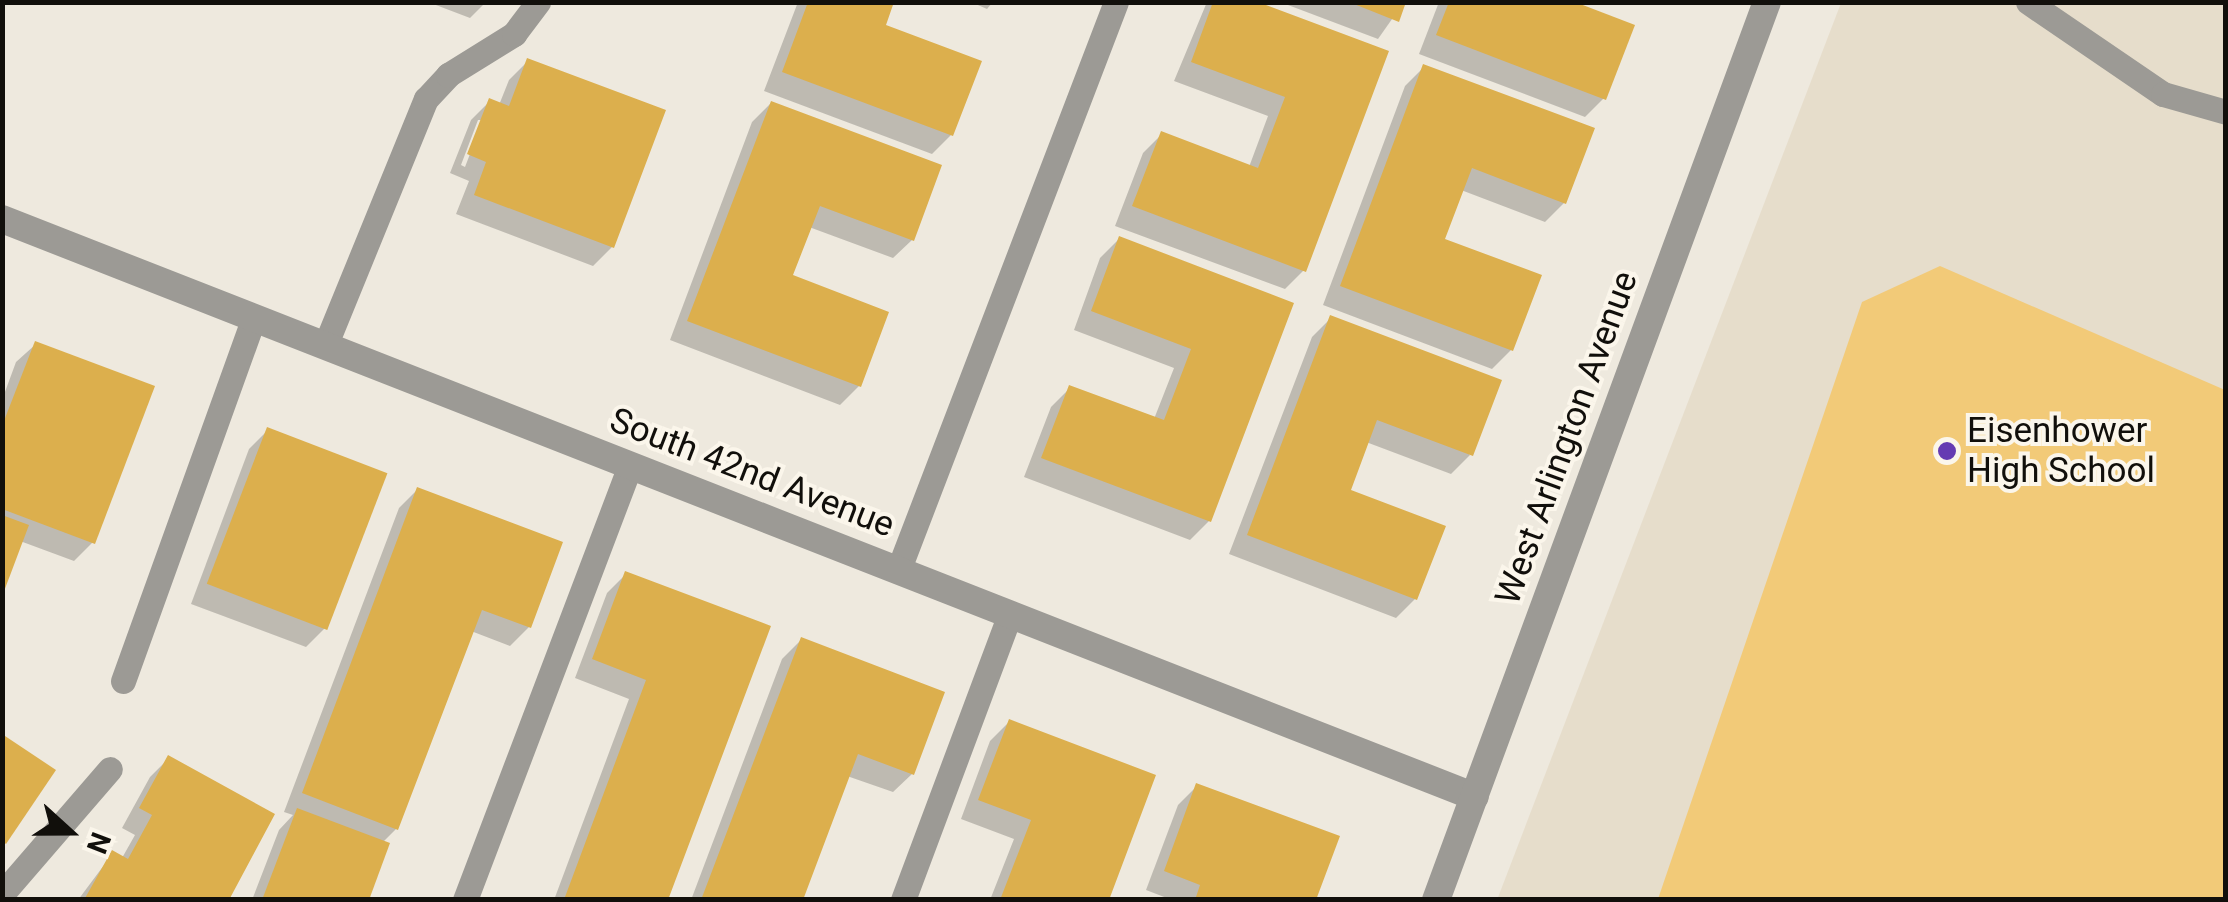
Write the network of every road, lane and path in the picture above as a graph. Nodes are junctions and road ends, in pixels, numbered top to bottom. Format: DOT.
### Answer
graph roads {
  1 [pos="538,2"];
  2 [pos="1116,2"];
  3 [pos="1768,2"];
  4 [pos="2028,2"];
  5 [pos="2226,112"];
  6 [pos="2,219"];
  7 [pos="254,318"];
  8 [pos="326,346"];
  9 [pos="630,466"];
  10 [pos="898,571"];
  11 [pos="1010,614"];
  12 [pos="123,681"];
  13 [pos="110,769"];
  14 [pos="1475,796"];
  15 [pos="2,894"];
  16 [pos="465,900"];
  17 [pos="903,900"];
  18 [pos="1436,900"];
  1 -- 8 [label="lane"];
  2 -- 10 [label="lane"];
  3 -- 14 [label="street, West Arlington Avenue"];
  4 -- 5 [label="lane"];
  6 -- 7 [label="street, South 42nd Avenue"];
  7 -- 8 [label="street, South 42nd Avenue"];
  7 -- 12 [label="lane"];
  8 -- 9 [label="street, South 42nd Avenue"];
  9 -- 10 [label="street, South 42nd Avenue"];
  9 -- 16 [label="lane"];
  10 -- 11 [label="street, South 42nd Avenue"];
  11 -- 14 [label="street, South 42nd Avenue"];
  11 -- 17 [label="lane"];
  13 -- 15 [label="lane"];
  14 -- 18 [label="street, West Arlington Avenue"];
}
